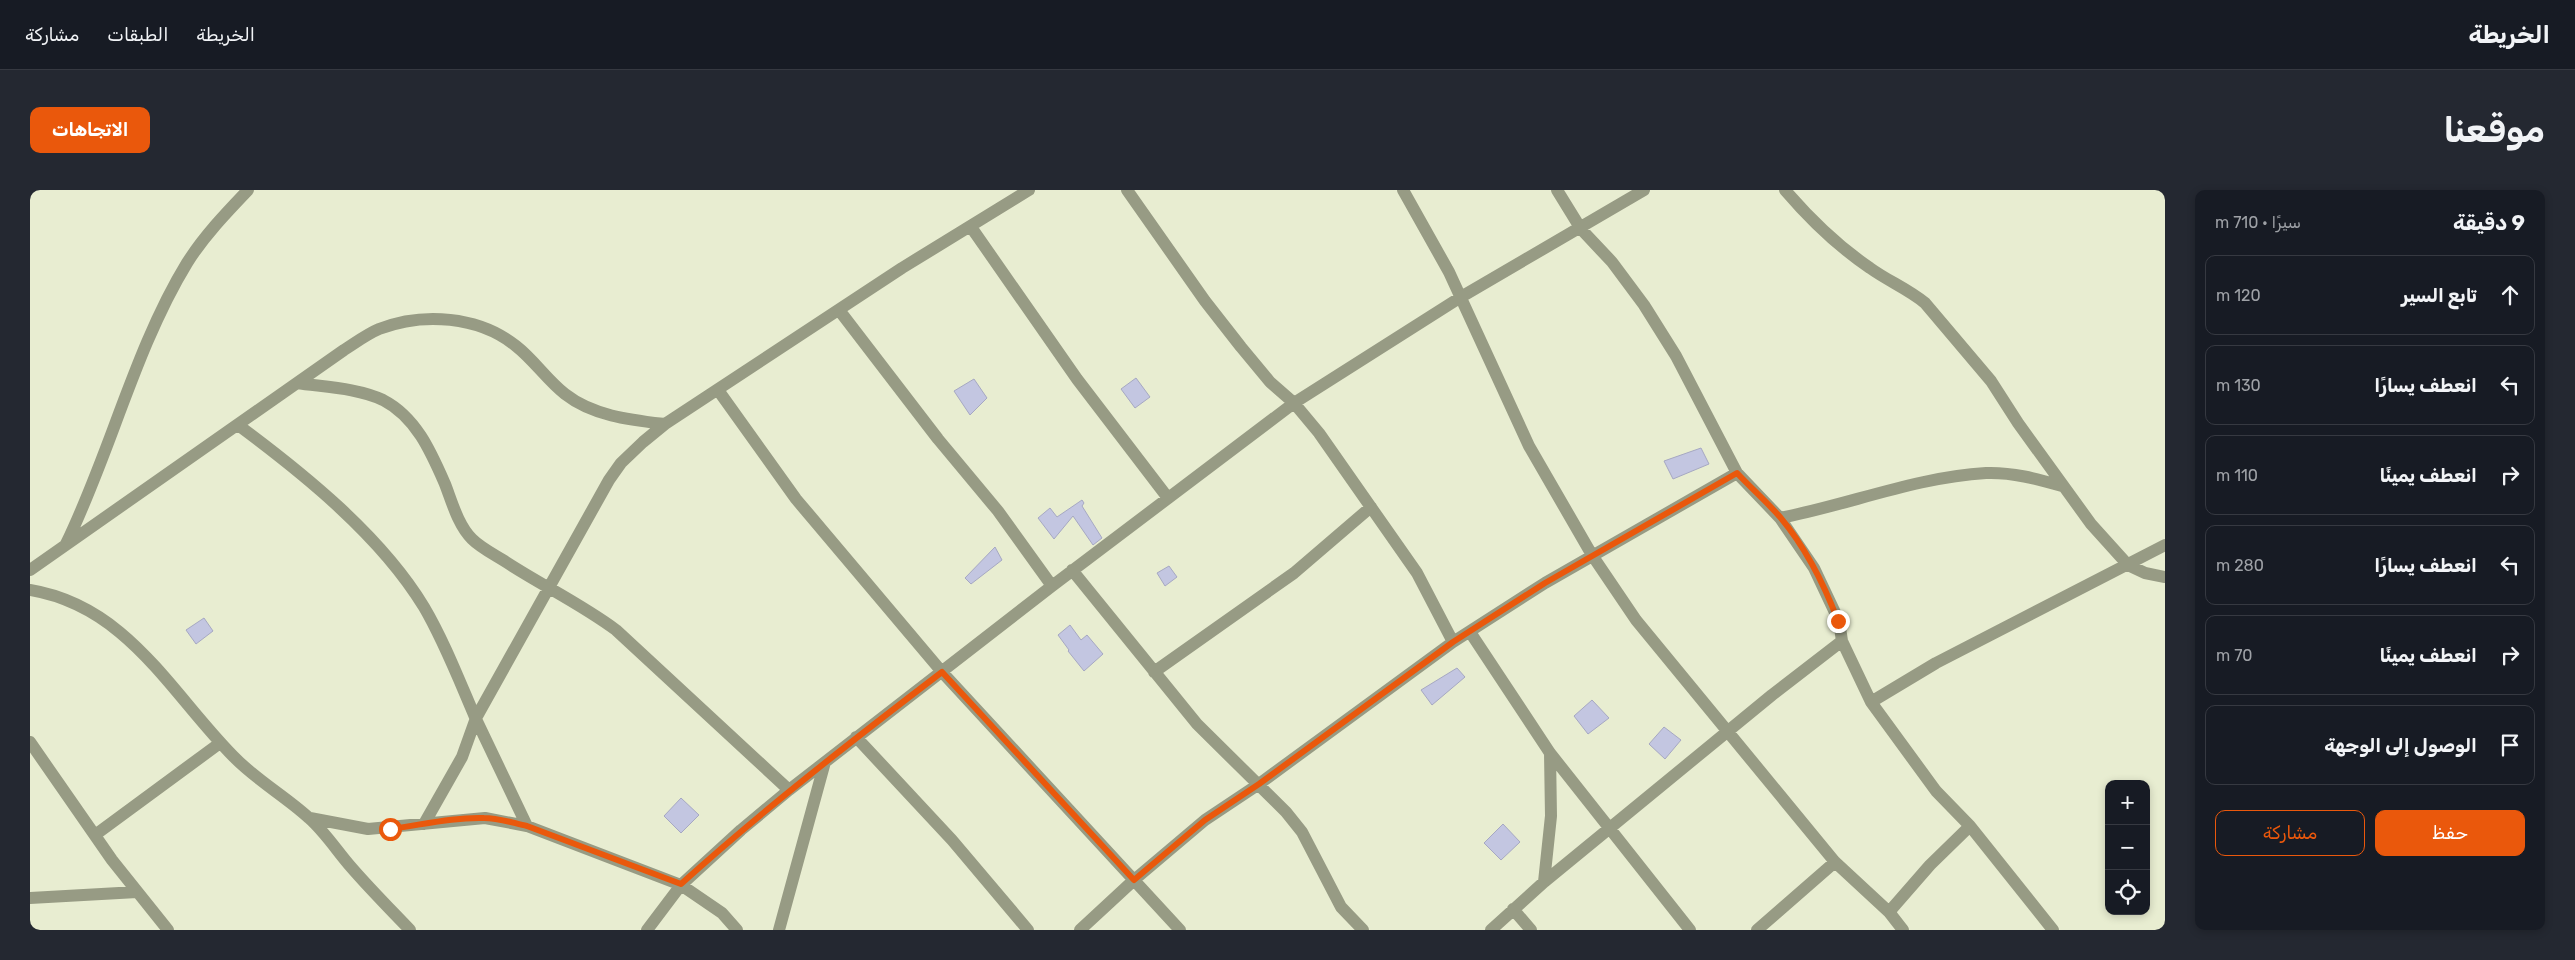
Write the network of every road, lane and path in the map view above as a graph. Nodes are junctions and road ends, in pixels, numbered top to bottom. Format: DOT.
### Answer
graph roads {
  1 [pos="248,190"];
  2 [pos="1029,190"];
  3 [pos="1127,190"];
  4 [pos="1403,190"];
  5 [pos="1557,190"];
  6 [pos="1644,190"];
  7 [pos="1785,190"];
  8 [pos="971,227"];
  9 [pos="1581,229"];
  10 [pos="1460,297"];
  11 [pos="839,310"];
  12 [pos="297,383"];
  13 [pos="718,390"];
  14 [pos="1294,403"];
  15 [pos="665,424"];
  16 [pos="238,425"];
  17 [pos="1737,473"];
  18 [pos="2062,486"];
  19 [pos="1168,498"];
  20 [pos="1371,507"];
  21 [pos="1780,518"];
  22 [pos="66,544"];
  23 [pos="2165,545"];
  24 [pos="1592,555"];
  25 [pos="2128,566"];
  26 [pos="30,570"];
  27 [pos="1072,570"];
  28 [pos="2165,577"];
  29 [pos="1052,586"];
  30 [pos="30,590"];
  31 [pos="548,590"];
  32 [pos="1470,632"];
  33 [pos="1842,641"];
  34 [pos="1453,642"];
  35 [pos="942,672"];
  36 [pos="1154,672"];
  37 [pos="1871,702"];
  38 [pos="476,718"];
  39 [pos="1727,732"];
  40 [pos="856,737"];
  41 [pos="30,742"];
  42 [pos="220,743"];
  43 [pos="1550,753"];
  44 [pos="825,762"];
  45 [pos="1259,784"];
  46 [pos="789,790"];
  47 [pos="310,818"];
  48 [pos="424,824"];
  49 [pos="527,826"];
  50 [pos="1970,826"];
  51 [pos="1610,828"];
  52 [pos="95,835"];
  53 [pos="1836,862"];
  54 [pos="1134,880"];
  55 [pos="1544,882"];
  56 [pos="681,884"];
  57 [pos="137,892"];
  58 [pos="30,898"];
  59 [pos="1513,909"];
  60 [pos="1889,912"];
  61 [pos="168,930"];
  62 [pos="410,930"];
  63 [pos="647,930"];
  64 [pos="737,930"];
  65 [pos="780,930"];
  66 [pos="1028,930"];
  67 [pos="1080,930"];
  68 [pos="1180,930"];
  69 [pos="1363,930"];
  70 [pos="1491,930"];
  71 [pos="1531,930"];
  72 [pos="1690,930"];
  73 [pos="1757,930"];
  74 [pos="1903,930"];
  75 [pos="2053,930"];
  1 -- 22 [label="street"];
  2 -- 8 [label="street"];
  3 -- 14 [label="street"];
  4 -- 10 [label="street"];
  5 -- 9 [label="street"];
  6 -- 9 [label="street"];
  7 -- 18 [label="street"];
  8 -- 11 [label="street"];
  8 -- 19 [label="street"];
  9 -- 10 [label="street"];
  9 -- 17 [label="street"];
  10 -- 14 [label="street"];
  10 -- 24 [label="street"];
  11 -- 13 [label="street"];
  11 -- 29 [label="street"];
  12 -- 15 [label="street"];
  12 -- 16 [label="street"];
  12 -- 31 [label="street"];
  13 -- 15 [label="street"];
  13 -- 35 [label="street"];
  14 -- 19 [label="street"];
  14 -- 20 [label="street"];
  15 -- 31 [label="street"];
  16 -- 22 [label="street"];
  16 -- 38 [label="street"];
  17 -- 21 [label="street"];
  17 -- 24 [label="street"];
  18 -- 21 [label="street"];
  18 -- 25 [label="street"];
  19 -- 27 [label="street"];
  20 -- 34 [label="street"];
  20 -- 36 [label="street"];
  21 -- 33 [label="street"];
  22 -- 26 [label="street"];
  23 -- 25 [label="street"];
  24 -- 32 [label="street"];
  24 -- 39 [label="street"];
  25 -- 28 [label="street"];
  25 -- 37 [label="street"];
  27 -- 29 [label="street"];
  27 -- 36 [label="street"];
  29 -- 35 [label="street"];
  30 -- 42 [label="street"];
  31 -- 38 [label="street"];
  31 -- 46 [label="street"];
  32 -- 34 [label="street"];
  32 -- 43 [label="street"];
  33 -- 37 [label="street"];
  33 -- 39 [label="street"];
  34 -- 45 [label="street"];
  35 -- 40 [label="street"];
  35 -- 54 [label="street"];
  36 -- 45 [label="street"];
  37 -- 50 [label="street"];
  38 -- 48 [label="street"];
  38 -- 49 [label="street"];
  39 -- 51 [label="street"];
  39 -- 53 [label="street"];
  40 -- 44 [label="street"];
  40 -- 66 [label="street"];
  41 -- 52 [label="street"];
  42 -- 47 [label="street"];
  42 -- 52 [label="street"];
  43 -- 51 [label="street"];
  43 -- 55 [label="street"];
  44 -- 46 [label="street"];
  44 -- 65 [label="street"];
  45 -- 54 [label="street"];
  45 -- 69 [label="street"];
  46 -- 56 [label="street"];
  47 -- 48 [label="street"];
  47 -- 62 [label="street"];
  48 -- 49 [label="street"];
  49 -- 56 [label="street"];
  50 -- 60 [label="street"];
  50 -- 75 [label="street"];
  51 -- 55 [label="street"];
  51 -- 72 [label="street"];
  52 -- 57 [label="street"];
  53 -- 60 [label="street"];
  53 -- 73 [label="street"];
  54 -- 67 [label="street"];
  54 -- 68 [label="street"];
  55 -- 59 [label="street"];
  56 -- 63 [label="street"];
  56 -- 64 [label="street"];
  57 -- 58 [label="street"];
  57 -- 61 [label="street"];
  59 -- 70 [label="street"];
  59 -- 71 [label="street"];
  60 -- 74 [label="street"];
}
